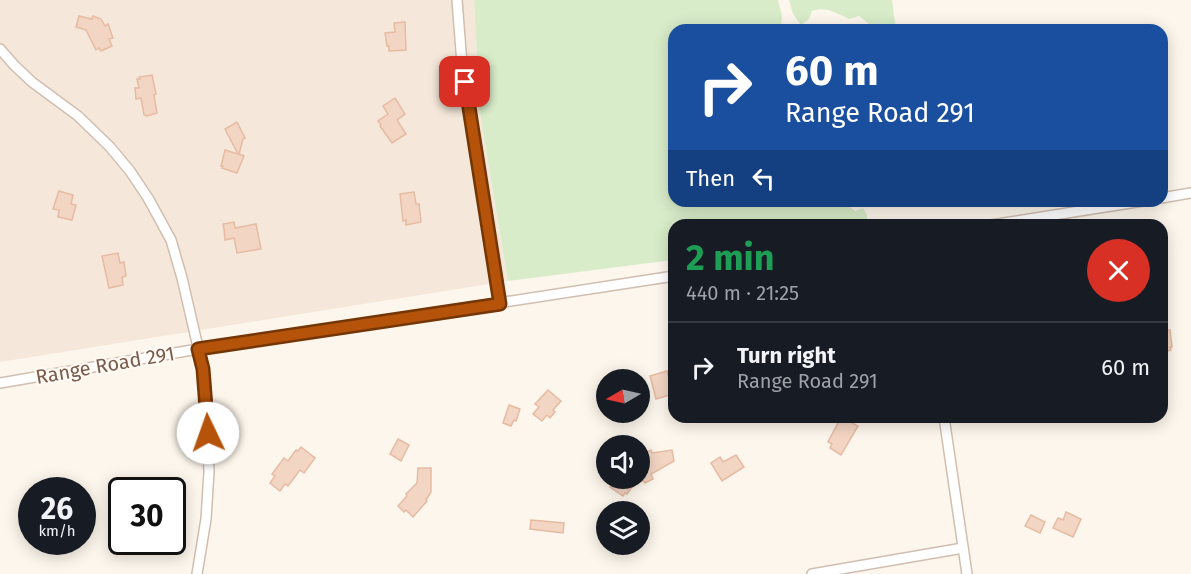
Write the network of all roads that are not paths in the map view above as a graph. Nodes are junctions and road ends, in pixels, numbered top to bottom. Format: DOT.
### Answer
graph roads {
  1 [pos="457,0"];
  2 [pos="0,49"];
  3 [pos="1191,193"];
  4 [pos="1168,197"];
  5 [pos="1105,207"];
  6 [pos="1029,219"];
  7 [pos="668,277"];
  8 [pos="500,304"];
  9 [pos="198,349"];
  10 [pos="0,383"];
  11 [pos="945,423"];
  12 [pos="963,548"];
  13 [pos="197,574"];
  14 [pos="812,574"];
  15 [pos="967,574"];
  1 -- 8 [label="street"];
  2 -- 9 [label="street"];
  3 -- 4 [label="street"];
  5 -- 6 [label="street"];
  7 -- 8 [label="street, Range Road 291"];
  8 -- 9 [label="street, Range Road 291"];
  9 -- 10 [label="street, Range Road 291"];
  9 -- 13 [label="street"];
  11 -- 12 [label="street"];
  12 -- 14 [label="street"];
  12 -- 15 [label="street"];
}
